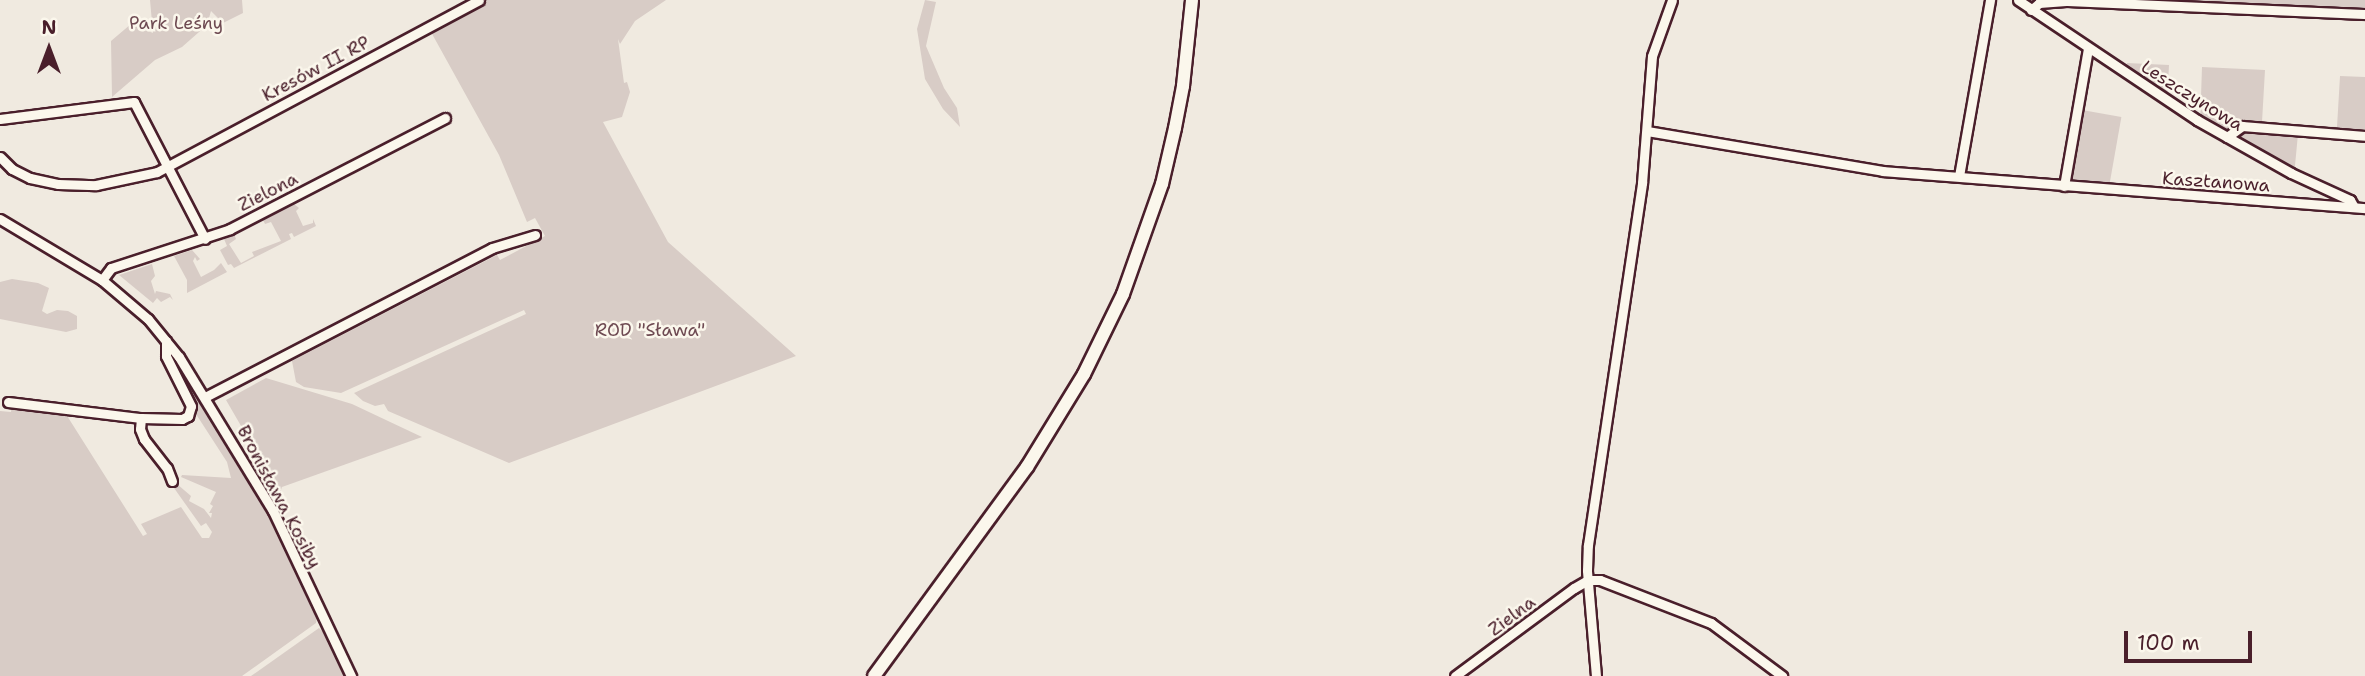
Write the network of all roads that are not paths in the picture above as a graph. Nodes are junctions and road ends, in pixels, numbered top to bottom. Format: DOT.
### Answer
graph roads {
  1 [pos="479,0"];
  2 [pos="1192,0"];
  3 [pos="1672,0"];
  4 [pos="1990,0"];
  5 [pos="2018,0"];
  6 [pos="2031,10"];
  7 [pos="2365,14"];
  8 [pos="2088,49"];
  9 [pos="445,118"];
  10 [pos="0,119"];
  11 [pos="1647,131"];
  12 [pos="2365,136"];
  13 [pos="2227,137"];
  14 [pos="0,157"];
  15 [pos="169,166"];
  16 [pos="1958,176"];
  17 [pos="2064,186"];
  18 [pos="2354,207"];
  19 [pos="2365,208"];
  20 [pos="0,219"];
  21 [pos="535,235"];
  22 [pos="205,239"];
  23 [pos="102,280"];
  24 [pos="166,341"];
  25 [pos="205,397"];
  26 [pos="8,402"];
  27 [pos="142,418"];
  28 [pos="172,481"];
  29 [pos="1588,580"];
  30 [pos="351,676"];
  31 [pos="874,676"];
  32 [pos="1455,676"];
  33 [pos="1596,676"];
  34 [pos="1782,676"];
  1 -- 15 [label="street, Kresów II RP"];
  2 -- 31 [label="main road"];
  3 -- 11 [label="street"];
  4 -- 16 [label="street"];
  5 -- 6 [label="street, Leszczynowa"];
  6 -- 7 [label="street"];
  6 -- 8 [label="street, Leszczynowa"];
  8 -- 13 [label="street, Leszczynowa"];
  8 -- 17 [label="street"];
  9 -- 22 [label="street, Zielona"];
  10 -- 15 [label="street"];
  11 -- 16 [label="street, Kasztanowa"];
  11 -- 29 [label="street"];
  12 -- 13 [label="street"];
  13 -- 18 [label="street, Leszczynowa"];
  14 -- 15 [label="street, Kresów II RP"];
  15 -- 22 [label="street"];
  16 -- 17 [label="street, Kasztanowa"];
  17 -- 18 [label="street, Kasztanowa"];
  18 -- 19 [label="street, Kasztanowa"];
  20 -- 23 [label="street, Bronisława Kosiby"];
  21 -- 25 [label="street"];
  22 -- 23 [label="street, Zielona"];
  23 -- 24 [label="street, Bronisława Kosiby"];
  24 -- 25 [label="street, Bronisława Kosiby"];
  24 -- 27 [label="street, Bronisława Kosiby"];
  25 -- 30 [label="street, Bronisława Kosiby"];
  26 -- 27 [label="street, Bronisława Kosiby"];
  27 -- 28 [label="street"];
  29 -- 32 [label="street, Zielna"];
  29 -- 33 [label="street"];
  29 -- 34 [label="street"];
}
